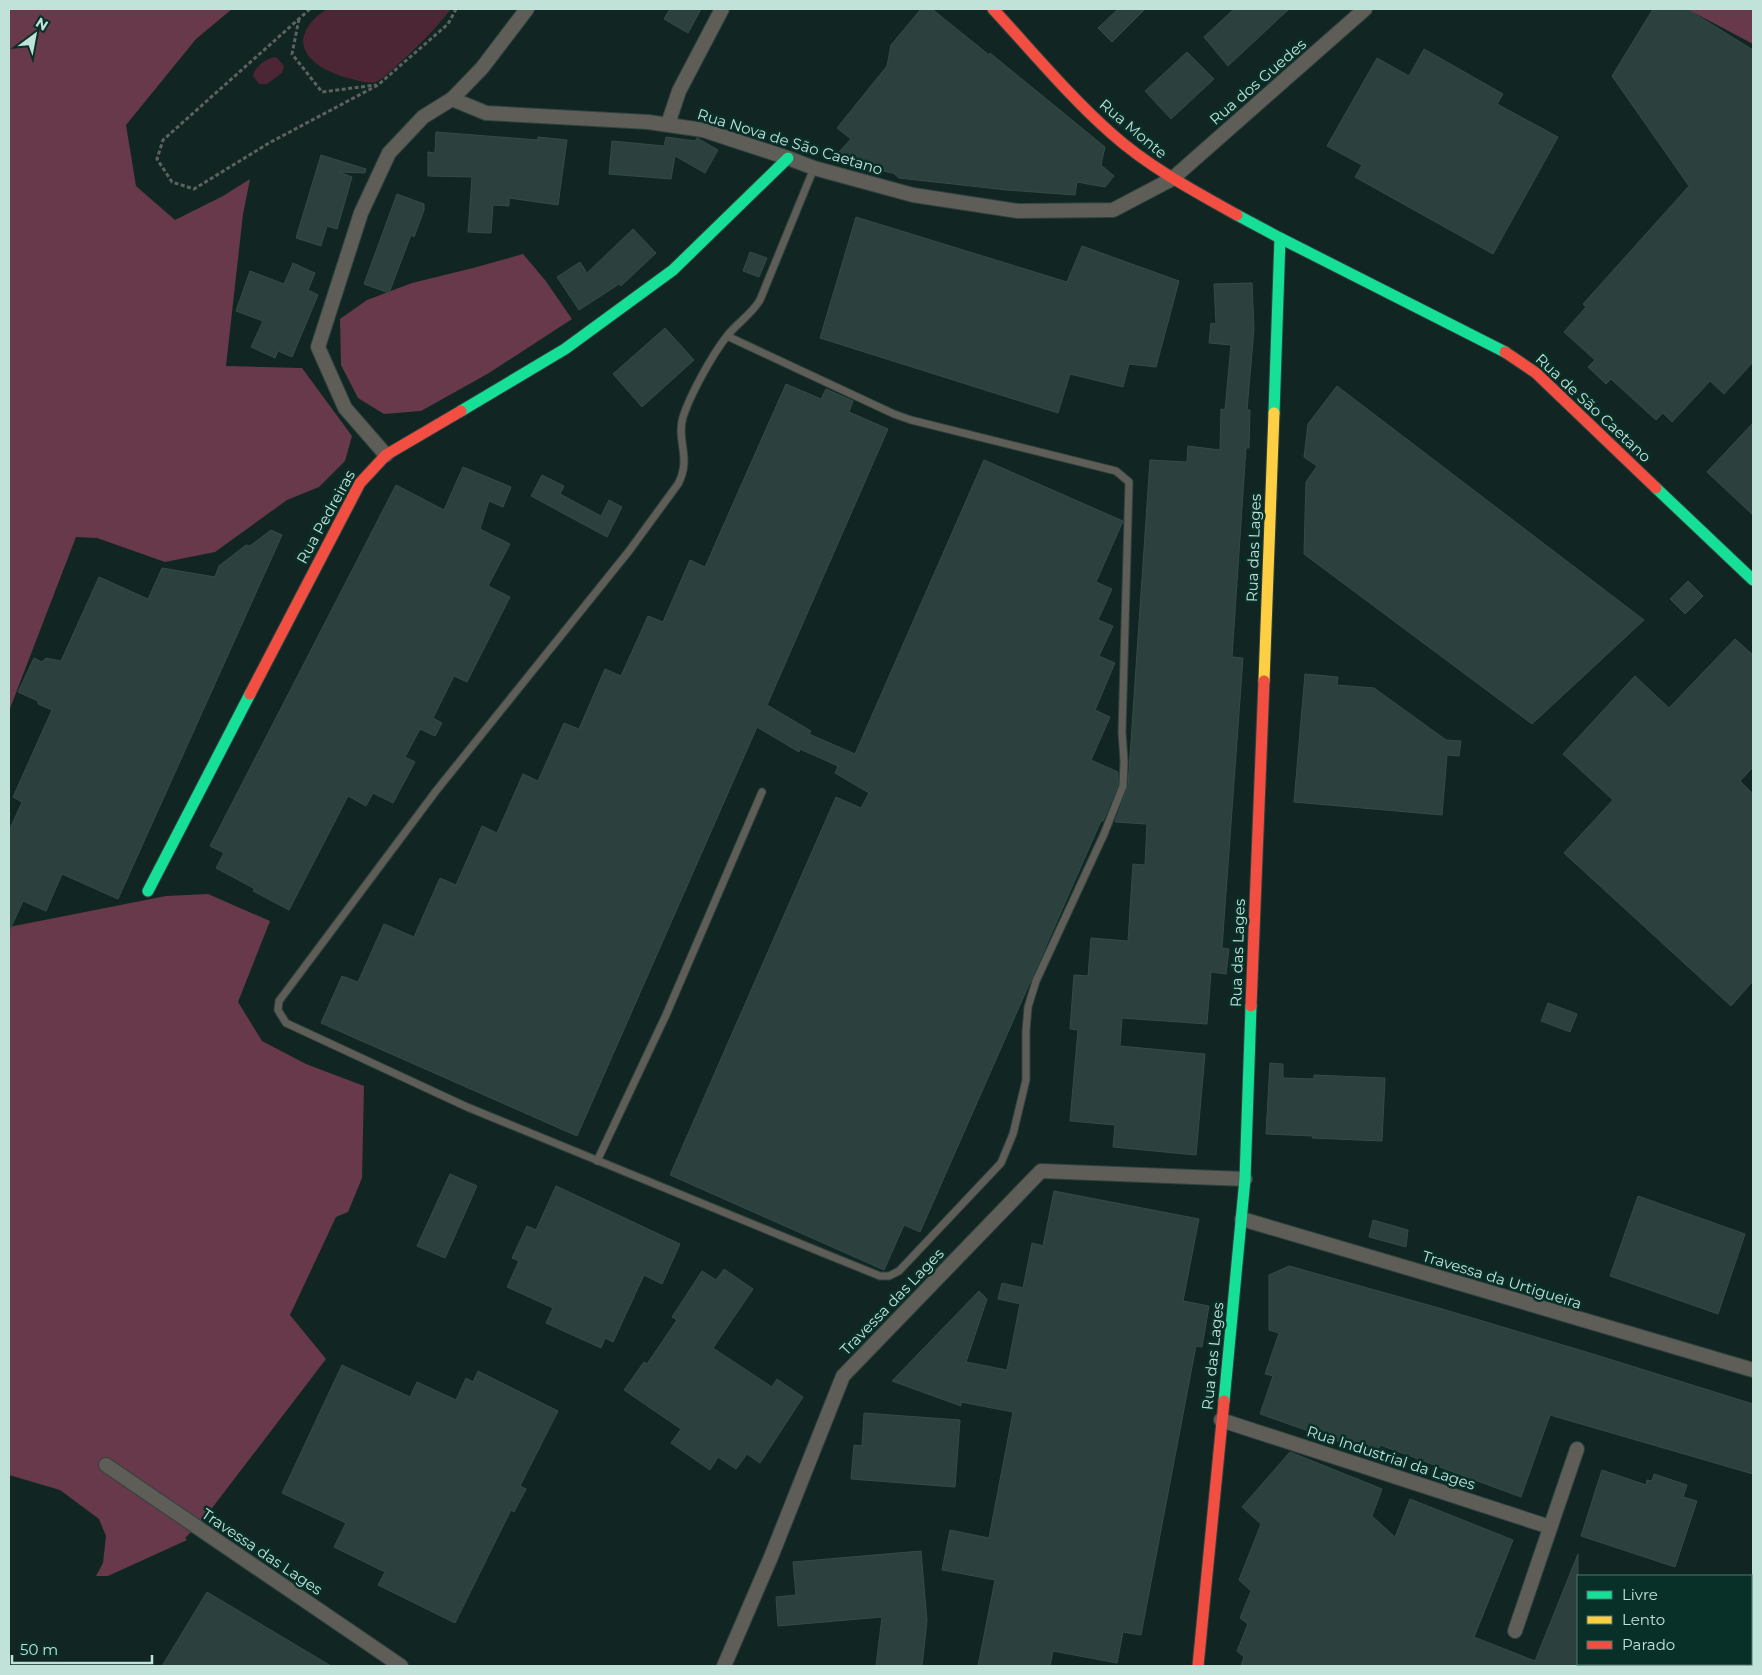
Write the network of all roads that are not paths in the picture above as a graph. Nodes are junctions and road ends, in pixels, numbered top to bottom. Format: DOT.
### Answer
graph roads {
  1 [pos="527,9"];
  2 [pos="722,9"];
  3 [pos="993,9"];
  4 [pos="1365,9"];
  5 [pos="452,99"];
  6 [pos="668,124"];
  7 [pos="788,158"];
  8 [pos="814,168"];
  9 [pos="1172,179"];
  10 [pos="1280,238"];
  11 [pos="727,336"];
  12 [pos="386,455"];
  13 [pos="1753,580"];
  14 [pos="762,792"];
  15 [pos="148,892"];
  16 [pos="597,1161"];
  17 [pos="1244,1179"];
  18 [pos="1242,1218"];
  19 [pos="1753,1370"];
  20 [pos="1221,1420"];
  21 [pos="1577,1449"];
  22 [pos="106,1465"];
  23 [pos="1550,1527"];
  24 [pos="1515,1631"];
  25 [pos="401,1666"];
  26 [pos="724,1666"];
  27 [pos="1198,1666"];
  1 -- 5 [label="street"];
  2 -- 6 [label="street"];
  3 -- 9 [label="main road, Rua Monte"];
  4 -- 9 [label="street, Rua dos Guedes"];
  5 -- 6 [label="street, Rua Nova de São Caetano"];
  5 -- 12 [label="street"];
  6 -- 7 [label="street, Rua Nova de São Caetano"];
  7 -- 8 [label="street, Rua Nova de São Caetano"];
  7 -- 12 [label="main road, Rua Pedreiras"];
  8 -- 9 [label="street, Rua Nova de São Caetano"];
  8 -- 11 [label="lane"];
  9 -- 10 [label="main road, Rua Monte"];
  10 -- 13 [label="main road, Rua de São Caetano"];
  10 -- 17 [label="main road, Rua das Lages"];
  11 -- 16 [label="lane"];
  11 -- 16 [label="lane"];
  12 -- 15 [label="main road, Rua Pedreiras"];
  14 -- 16 [label="lane"];
  17 -- 18 [label="main road, Rua das Lages"];
  17 -- 26 [label="street, Travessa das Lages"];
  18 -- 19 [label="street, Travessa da Urtigueira"];
  18 -- 20 [label="main road, Rua das Lages"];
  20 -- 23 [label="street, Rua Industrial da Lages"];
  20 -- 27 [label="main road, Rua das Lages"];
  21 -- 23 [label="street"];
  22 -- 25 [label="street, Travessa das Lages"];
  23 -- 24 [label="street"];
}
